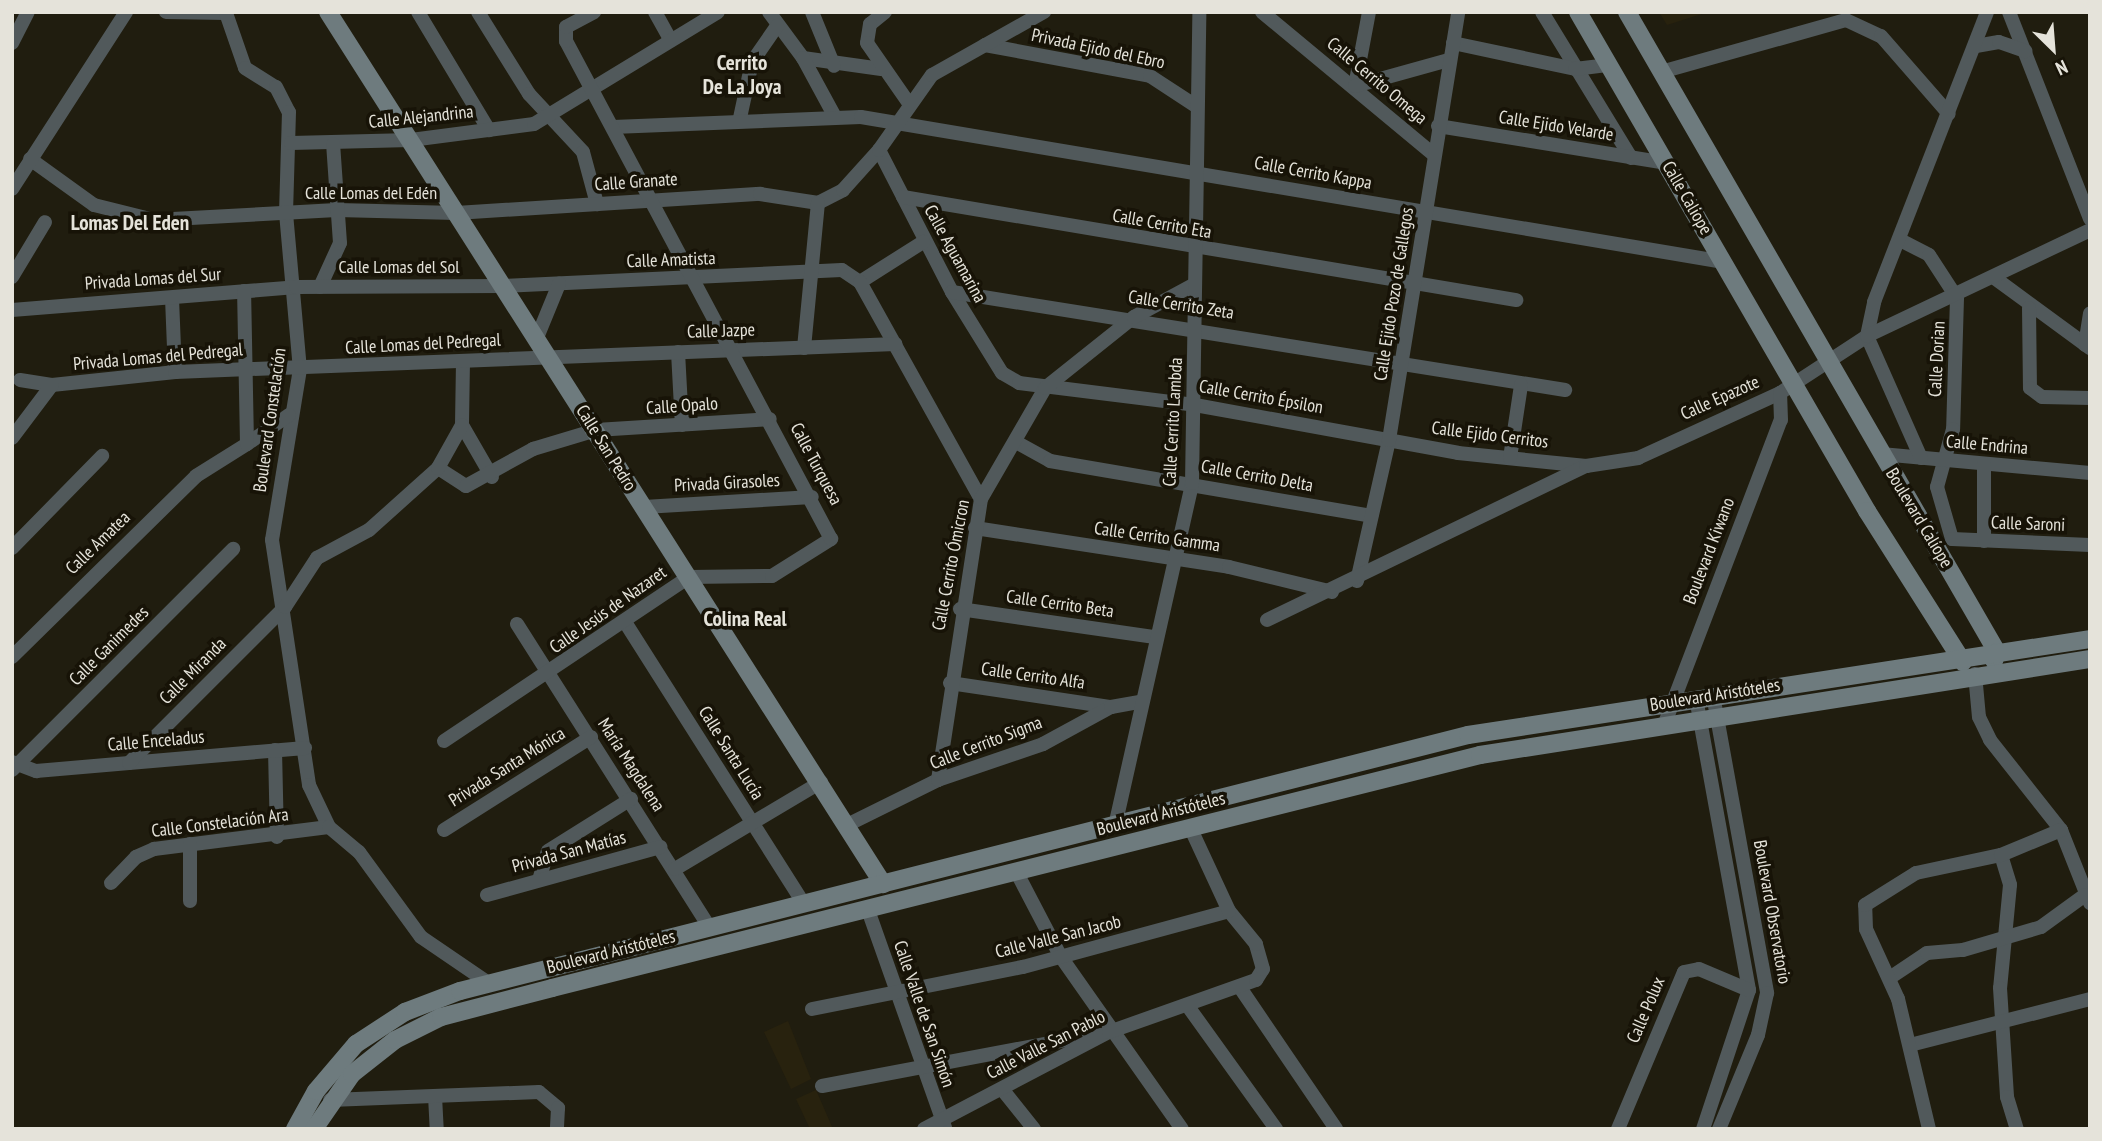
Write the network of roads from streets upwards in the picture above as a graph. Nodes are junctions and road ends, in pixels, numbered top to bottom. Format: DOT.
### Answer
graph roads {
  1 [pos="28,12"];
  2 [pos="126,12"];
  3 [pos="166,12"];
  4 [pos="327,12"];
  5 [pos="418,12"];
  6 [pos="478,12"];
  7 [pos="594,12"];
  8 [pos="655,12"];
  9 [pos="718,12"];
  10 [pos="769,12"];
  11 [pos="812,12"];
  12 [pos="885,12"];
  13 [pos="1044,12"];
  14 [pos="1199,12"];
  15 [pos="1262,12"];
  16 [pos="1284,12"];
  17 [pos="1369,12"];
  18 [pos="1458,12"];
  19 [pos="1542,12"];
  20 [pos="1578,12"];
  21 [pos="1627,12"];
  22 [pos="1987,12"];
  23 [pos="2009,12"];
  24 [pos="227,13"];
  25 [pos="777,26"];
  26 [pos="1281,27"];
  27 [pos="670,38"];
  28 [pos="12,43"];
  29 [pos="1453,43"];
  30 [pos="985,45"];
  31 [pos="1976,46"];
  32 [pos="2025,51"];
  33 [pos="803,58"];
  34 [pos="1449,60"];
  35 [pos="1609,65"];
  36 [pos="834,66"];
  37 [pos="881,69"];
  38 [pos="1575,69"];
  39 [pos="1661,72"];
  40 [pos="1355,86"];
  41 [pos="592,90"];
  42 [pos="908,102"];
  43 [pos="1196,106"];
  44 [pos="1949,114"];
  45 [pos="554,117"];
  46 [pos="835,117"];
  47 [pos="740,118"];
  48 [pos="894,122"];
  49 [pos="1438,126"];
  50 [pos="613,127"];
  51 [pos="489,130"];
  52 [pos="411,140"];
  53 [pos="291,143"];
  54 [pos="332,144"];
  55 [pos="879,150"];
  56 [pos="1434,155"];
  57 [pos="1631,158"];
  58 [pos="30,159"];
  59 [pos="1667,163"];
  60 [pos="1194,171"];
  61 [pos="12,189"];
  62 [pos="903,197"];
  63 [pos="653,201"];
  64 [pos="818,203"];
  65 [pos="597,204"];
  66 [pos="337,210"];
  67 [pos="286,212"];
  68 [pos="1426,213"];
  69 [pos="456,214"];
  70 [pos="2090,219"];
  71 [pos="46,222"];
  72 [pos="2090,229"];
  73 [pos="1902,241"];
  74 [pos="923,242"];
  75 [pos="1192,249"];
  76 [pos="1724,262"];
  77 [pos="809,273"];
  78 [pos="12,277"];
  79 [pos="690,278"];
  80 [pos="1996,279"];
  81 [pos="860,282"];
  82 [pos="559,284"];
  83 [pos="1195,284"];
  84 [pos="320,286"];
  85 [pos="502,286"];
  86 [pos="1416,286"];
  87 [pos="296,287"];
  88 [pos="244,291"];
  89 [pos="952,292"];
  90 [pos="172,298"];
  91 [pos="1957,298"];
  92 [pos="1516,300"];
  93 [pos="1874,302"];
  94 [pos="2029,307"];
  95 [pos="12,310"];
  96 [pos="2090,313"];
  97 [pos="1134,317"];
  98 [pos="1897,323"];
  99 [pos="1196,326"];
  100 [pos="1867,336"];
  101 [pos="536,340"];
  102 [pos="895,344"];
  103 [pos="2087,346"];
  104 [pos="804,348"];
  105 [pos="728,349"];
  106 [pos="678,352"];
  107 [pos="548,358"];
  108 [pos="463,361"];
  109 [pos="1829,363"];
  110 [pos="1402,365"];
  111 [pos="245,369"];
  112 [pos="300,369"];
  113 [pos="175,372"];
  114 [pos="1002,373"];
  115 [pos="20,380"];
  116 [pos="1796,383"];
  117 [pos="1521,384"];
  118 [pos="52,385"];
  119 [pos="1045,388"];
  120 [pos="1565,390"];
  121 [pos="1780,393"];
  122 [pos="2090,398"];
  123 [pos="1195,405"];
  124 [pos="289,415"];
  125 [pos="770,419"];
  126 [pos="461,425"];
  127 [pos="682,425"];
  128 [pos="596,430"];
  129 [pos="12,438"];
  130 [pos="1389,440"];
  131 [pos="1016,442"];
  132 [pos="247,444"];
  133 [pos="1881,454"];
  134 [pos="102,456"];
  135 [pos="1510,458"];
  136 [pos="1921,458"];
  137 [pos="1947,461"];
  138 [pos="1984,464"];
  139 [pos="1586,466"];
  140 [pos="438,468"];
  141 [pos="2090,473"];
  142 [pos="492,477"];
  143 [pos="1192,483"];
  144 [pos="812,497"];
  145 [pos="981,499"];
  146 [pos="644,508"];
  147 [pos="1371,516"];
  148 [pos="975,528"];
  149 [pos="1958,540"];
  150 [pos="1984,541"];
  151 [pos="1934,542"];
  152 [pos="2090,545"];
  153 [pos="12,548"];
  154 [pos="233,549"];
  155 [pos="1175,561"];
  156 [pos="689,578"];
  157 [pos="1357,581"];
  158 [pos="1332,592"];
  159 [pos="285,607"];
  160 [pos="960,609"];
  161 [pos="1267,620"];
  162 [pos="625,622"];
  163 [pos="517,624"];
  164 [pos="1985,631"];
  165 [pos="1155,637"];
  166 [pos="2090,639"];
  167 [pos="2066,643"];
  168 [pos="1997,652"];
  169 [pos="1957,656"];
  170 [pos="12,657"];
  171 [pos="2090,659"];
  172 [pos="1973,673"];
  173 [pos="549,675"];
  174 [pos="950,683"];
  175 [pos="1704,697"];
  176 [pos="1140,702"];
  177 [pos="1672,702"];
  178 [pos="1111,707"];
  179 [pos="1708,717"];
  180 [pos="1665,723"];
  181 [pos="591,737"];
  182 [pos="444,741"];
  183 [pos="305,748"];
  184 [pos="275,750"];
  185 [pos="129,763"];
  186 [pos="14,766"];
  187 [pos="938,780"];
  188 [pos="821,782"];
  189 [pos="631,799"];
  190 [pos="752,822"];
  191 [pos="847,825"];
  192 [pos="1115,826"];
  193 [pos="329,827"];
  194 [pos="1190,827"];
  195 [pos="444,830"];
  196 [pos="2062,830"];
  197 [pos="277,837"];
  198 [pos="190,844"];
  199 [pos="660,847"];
  200 [pos="1012,852"];
  201 [pos="2001,855"];
  202 [pos="675,869"];
  203 [pos="1017,873"];
  204 [pos="539,880"];
  205 [pos="111,883"];
  206 [pos="883,884"];
  207 [pos="487,895"];
  208 [pos="2087,899"];
  209 [pos="190,901"];
  210 [pos="804,904"];
  211 [pos="868,910"];
  212 [pos="1229,911"];
  213 [pos="704,929"];
  214 [pos="2005,939"];
  215 [pos="618,950"];
  216 [pos="1060,957"];
  217 [pos="617,972"];
  218 [pos="1891,977"];
  219 [pos="490,984"];
  220 [pos="1241,989"];
  221 [pos="1749,990"];
  222 [pos="895,993"];
  223 [pos="2090,999"];
  224 [pos="1187,1005"];
  225 [pos="812,1009"];
  226 [pos="2004,1024"];
  227 [pos="1742,1027"];
  228 [pos="1109,1032"];
  229 [pos="1758,1035"];
  230 [pos="1910,1045"];
  231 [pos="921,1062"];
  232 [pos="822,1086"];
  233 [pos="1002,1089"];
  234 [pos="435,1096"];
  235 [pos="330,1100"];
  236 [pos="944,1125"];
  237 [pos="316,1127"];
  238 [pos="295,1129"];
  239 [pos="437,1129"];
  240 [pos="557,1129"];
  241 [pos="924,1129"];
  242 [pos="1034,1129"];
  243 [pos="1182,1129"];
  244 [pos="1276,1129"];
  245 [pos="1336,1129"];
  246 [pos="1619,1129"];
  247 [pos="1703,1129"];
  248 [pos="1719,1129"];
  249 [pos="1929,1129"];
  250 [pos="2017,1129"];
  1 -- 28 [label="street"];
  2 -- 58 [label="street"];
  3 -- 24 [label="street, Boulevard Constelación"];
  4 -- 52 [label="street, Calle San Pedro"];
  5 -- 51 [label="street"];
  6 -- 45 [label="street"];
  7 -- 41 [label="street, Calle Turquesa"];
  8 -- 27 [label="street"];
  9 -- 27 [label="street"];
  10 -- 25 [label="street"];
  11 -- 36 [label="street"];
  12 -- 37 [label="street"];
  13 -- 30 [label="street"];
  14 -- 43 [label="street, Calle Cerrito Lambda"];
  15 -- 26 [label="street, Calle Cerrito Omega"];
  16 -- 26 [label="street"];
  17 -- 40 [label="street"];
  18 -- 29 [label="street, Calle Ejido Pozo de Gallegos"];
  19 -- 38 [label="street"];
  20 -- 35 [label="street, Calle Caliope"];
  21 -- 39 [label="street"];
  22 -- 31 [label="street"];
  23 -- 32 [label="street"];
  24 -- 53 [label="street, Boulevard Constelación"];
  25 -- 33 [label="street"];
  25 -- 47 [label="street"];
  26 -- 40 [label="street, Calle Cerrito Omega"];
  27 -- 41 [label="street"];
  29 -- 34 [label="street, Calle Ejido Pozo de Gallegos"];
  29 -- 38 [label="street"];
  30 -- 42 [label="street"];
  30 -- 43 [label="street, Privada Ejido del Ebro"];
  31 -- 32 [label="street"];
  31 -- 44 [label="street"];
  32 -- 70 [label="street"];
  33 -- 36 [label="street"];
  33 -- 46 [label="street"];
  34 -- 40 [label="street"];
  34 -- 49 [label="street, Calle Ejido Pozo de Gallegos"];
  35 -- 38 [label="street"];
  35 -- 59 [label="street, Calle Caliope"];
  36 -- 37 [label="street"];
  37 -- 42 [label="street"];
  38 -- 57 [label="street"];
  39 -- 44 [label="street"];
  39 -- 109 [label="street"];
  40 -- 56 [label="street, Calle Cerrito Omega"];
  41 -- 45 [label="street"];
  41 -- 50 [label="street, Calle Turquesa"];
  42 -- 48 [label="street"];
  43 -- 60 [label="street, Calle Cerrito Lambda"];
  44 -- 73 [label="street"];
  45 -- 51 [label="street, Calle Alejandrina"];
  45 -- 65 [label="street"];
  46 -- 47 [label="street"];
  46 -- 48 [label="street"];
  47 -- 50 [label="street"];
  48 -- 55 [label="street"];
  48 -- 60 [label="street, Calle Cerrito Kappa"];
  49 -- 56 [label="street, Calle Ejido Pozo de Gallegos"];
  49 -- 57 [label="street, Calle Ejido Velarde"];
  50 -- 63 [label="street, Calle Turquesa"];
  51 -- 52 [label="street, Calle Alejandrina"];
  52 -- 54 [label="street, Calle Alejandrina"];
  52 -- 69 [label="street, Calle San Pedro"];
  53 -- 54 [label="street, Calle Alejandrina"];
  53 -- 67 [label="street, Boulevard Constelación"];
  54 -- 66 [label="street"];
  55 -- 62 [label="street, Calle Aguamarina"];
  55 -- 64 [label="street"];
  56 -- 68 [label="street, Calle Ejido Pozo de Gallegos"];
  57 -- 59 [label="street, Calle Ejido Velarde"];
  58 -- 61 [label="street"];
  58 -- 67 [label="street, Calle Lomas del Edén"];
  59 -- 76 [label="street, Calle Caliope"];
  60 -- 68 [label="street, Calle Cerrito Kappa"];
  60 -- 75 [label="street, Calle Cerrito Lambda"];
  62 -- 74 [label="street, Calle Aguamarina"];
  62 -- 75 [label="street, Calle Cerrito Eta"];
  63 -- 64 [label="street, Calle Granate"];
  63 -- 65 [label="street, Calle Granate"];
  63 -- 79 [label="street, Calle Turquesa"];
  64 -- 77 [label="street"];
  65 -- 69 [label="street, Calle Granate"];
  66 -- 67 [label="street, Calle Lomas del Edén"];
  66 -- 69 [label="street, Calle Lomas del Edén"];
  66 -- 84 [label="street"];
  67 -- 87 [label="street, Boulevard Constelación"];
  68 -- 76 [label="street, Calle Cerrito Kappa"];
  68 -- 86 [label="street, Calle Ejido Pozo de Gallegos"];
  69 -- 85 [label="street, Calle San Pedro"];
  71 -- 78 [label="street"];
  72 -- 80 [label="street, Calle Epazote"];
  73 -- 91 [label="street, Calle Dorian"];
  73 -- 93 [label="street"];
  74 -- 81 [label="street"];
  74 -- 89 [label="street, Calle Aguamarina"];
  75 -- 83 [label="street, Calle Cerrito Lambda"];
  75 -- 86 [label="street, Calle Cerrito Eta"];
  76 -- 116 [label="street, Calle Caliope"];
  77 -- 79 [label="street, Calle Amatista"];
  77 -- 81 [label="street, Calle Amatista"];
  77 -- 104 [label="street"];
  79 -- 82 [label="street, Calle Amatista"];
  79 -- 105 [label="street, Calle Turquesa"];
  80 -- 91 [label="street, Calle Epazote"];
  80 -- 94 [label="street"];
  81 -- 102 [label="street"];
  82 -- 85 [label="street, Calle Amatista"];
  82 -- 101 [label="street"];
  83 -- 97 [label="street, Calle Cerrito Ómicron"];
  83 -- 99 [label="street, Calle Cerrito Lambda"];
  84 -- 85 [label="street, Calle Lomas del Sol"];
  84 -- 87 [label="street, Calle Lomas del Sol"];
  85 -- 101 [label="street, Calle San Pedro"];
  86 -- 92 [label="street, Calle Cerrito Eta"];
  86 -- 110 [label="street, Calle Ejido Pozo de Gallegos"];
  87 -- 88 [label="street, Privada Lomas del Sur"];
  87 -- 112 [label="street, Boulevard Constelación"];
  88 -- 90 [label="street, Privada Lomas del Sur"];
  88 -- 111 [label="street"];
  89 -- 97 [label="street, Calle Cerrito Zeta"];
  89 -- 114 [label="street, Calle Aguamarina"];
  90 -- 95 [label="street, Privada Lomas del Sur"];
  90 -- 113 [label="street"];
  91 -- 98 [label="street, Calle Epazote"];
  91 -- 137 [label="street, Calle Dorian"];
  93 -- 98 [label="street"];
  93 -- 100 [label="street"];
  94 -- 103 [label="street"];
  94 -- 122 [label="street"];
  96 -- 103 [label="street"];
  97 -- 99 [label="street, Calle Cerrito Zeta"];
  97 -- 119 [label="street, Calle Cerrito Ómicron"];
  98 -- 100 [label="street, Calle Epazote"];
  99 -- 110 [label="street, Calle Cerrito Zeta"];
  99 -- 123 [label="street, Calle Cerrito Lambda"];
  100 -- 109 [label="street, Calle Epazote"];
  100 -- 136 [label="street"];
  101 -- 107 [label="street, Calle San Pedro"];
  102 -- 104 [label="street, Calle Jazpe"];
  102 -- 145 [label="street"];
  104 -- 105 [label="street, Calle Jazpe"];
  105 -- 106 [label="street, Calle Jazpe"];
  105 -- 125 [label="street, Calle Turquesa"];
  106 -- 107 [label="street, Calle Jazpe"];
  106 -- 127 [label="street"];
  107 -- 108 [label="street, Calle Lomas del Pedregal"];
  107 -- 128 [label="street, Calle San Pedro"];
  108 -- 112 [label="street, Calle Lomas del Pedregal"];
  108 -- 126 [label="street"];
  109 -- 116 [label="street, Calle Epazote"];
  109 -- 133 [label="street, Boulevard Calíope"];
  110 -- 117 [label="street, Calle Cerrito Zeta"];
  110 -- 130 [label="street, Calle Ejido Pozo de Gallegos"];
  111 -- 112 [label="street, Privada Lomas del Pedregal"];
  111 -- 113 [label="street, Privada Lomas del Pedregal"];
  111 -- 132 [label="street"];
  112 -- 124 [label="street, Boulevard Constelación"];
  113 -- 118 [label="street, Privada Lomas del Pedregal"];
  114 -- 119 [label="street, Calle Cerrito Épsilon"];
  115 -- 118 [label="street, Privada Lomas del Pedregal"];
  116 -- 121 [label="street, Calle Epazote"];
  116 -- 169 [label="street"];
  117 -- 120 [label="street, Calle Cerrito Zeta"];
  117 -- 135 [label="street"];
  118 -- 129 [label="street"];
  119 -- 123 [label="street, Calle Cerrito Épsilon"];
  119 -- 131 [label="street, Calle Cerrito Ómicron"];
  121 -- 139 [label="street, Calle Epazote"];
  121 -- 177 [label="street, Boulevard Kiwano"];
  123 -- 130 [label="street, Calle Cerrito Épsilon"];
  123 -- 143 [label="street, Calle Cerrito Lambda"];
  124 -- 132 [label="street, Calle Amatea"];
  124 -- 159 [label="street, Boulevard Constelación"];
  125 -- 127 [label="street, Calle Opalo"];
  125 -- 144 [label="street, Calle Turquesa"];
  126 -- 140 [label="street, Calle Miranda"];
  126 -- 142 [label="street"];
  127 -- 128 [label="street, Calle Opalo"];
  128 -- 142 [label="street, Calle Opalo"];
  128 -- 146 [label="street, Calle San Pedro"];
  130 -- 135 [label="street, Calle Ejido Cerritos"];
  130 -- 147 [label="street, Calle Ejido Pozo de Gallegos"];
  131 -- 143 [label="street, Calle Cerrito Delta"];
  131 -- 145 [label="street, Calle Cerrito Ómicron"];
  132 -- 170 [label="street, Calle Amatea"];
  133 -- 136 [label="street, Calle Endrina"];
  133 -- 151 [label="street, Boulevard Calíope"];
  134 -- 153 [label="street"];
  135 -- 139 [label="street, Calle Ejido Cerritos"];
  136 -- 137 [label="street, Calle Endrina"];
  137 -- 138 [label="street, Calle Endrina"];
  137 -- 149 [label="street, Calle Dorian"];
  138 -- 141 [label="street, Calle Endrina"];
  138 -- 150 [label="street"];
  139 -- 157 [label="street, Calle Epazote"];
  140 -- 142 [label="street"];
  140 -- 159 [label="street, Calle Miranda"];
  143 -- 147 [label="street, Calle Cerrito Delta"];
  143 -- 155 [label="street, Calle Cerrito Lambda"];
  144 -- 146 [label="street, Privada Girasoles"];
  144 -- 156 [label="street, Calle Turquesa"];
  145 -- 148 [label="street, Calle Cerrito Ómicron"];
  146 -- 156 [label="street, Calle San Pedro"];
  147 -- 157 [label="street, Calle Ejido Pozo de Gallegos"];
  148 -- 155 [label="street, Calle Cerrito Gamma"];
  148 -- 160 [label="street, Calle Cerrito Ómicron"];
  149 -- 150 [label="street, Calle Saroni"];
  149 -- 151 [label="street, Calle Saroni"];
  150 -- 152 [label="street, Calle Saroni"];
  151 -- 164 [label="street, Boulevard Calíope"];
  154 -- 186 [label="street, Calle Ganimedes"];
  155 -- 158 [label="street, Calle Cerrito Gamma"];
  155 -- 165 [label="street, Calle Cerrito Lambda"];
  156 -- 162 [label="street, Calle Jesús de Nazaret"];
  156 -- 188 [label="street, Calle San Pedro"];
  157 -- 158 [label="street, Calle Epazote"];
  158 -- 161 [label="street, Calle Epazote"];
  159 -- 183 [label="street, Boulevard Constelación"];
  159 -- 185 [label="street, Calle Miranda"];
  160 -- 165 [label="street, Calle Cerrito Beta"];
  160 -- 174 [label="street, Calle Cerrito Ómicron"];
  162 -- 173 [label="street, Calle Jesús de Nazaret"];
  162 -- 190 [label="street, Calle Santa Lucía"];
  163 -- 173 [label="street, María Magdalena"];
  164 -- 167 [label="street"];
  164 -- 168 [label="street, Boulevard Calíope"];
  165 -- 176 [label="street, Calle Cerrito Lambda"];
  166 -- 167 [label="street, Boulevard Aristóteles"];
  167 -- 168 [label="street, Boulevard Aristóteles"];
  168 -- 169 [label="street, Boulevard Aristóteles"];
  168 -- 172 [label="street"];
  169 -- 172 [label="street"];
  169 -- 175 [label="street, Boulevard Aristóteles"];
  171 -- 172 [label="street, Boulevard Aristóteles"];
  172 -- 179 [label="street, Boulevard Aristóteles"];
  172 -- 196 [label="street"];
  173 -- 181 [label="street, María Magdalena"];
  173 -- 182 [label="street, Calle Jesús de Nazaret"];
  174 -- 178 [label="street, Calle Cerrito Alfa"];
  174 -- 187 [label="street, Calle Cerrito Ómicron"];
  175 -- 177 [label="street, Boulevard Aristóteles"];
  175 -- 179 [label="street, Boulevard Observatorio"];
  176 -- 178 [label="street, Calle Cerrito Sigma"];
  176 -- 192 [label="street, Calle Cerrito Lambda"];
  177 -- 180 [label="street, Boulevard Kiwano"];
  177 -- 192 [label="street, Boulevard Aristóteles"];
  178 -- 187 [label="street, Calle Cerrito Sigma"];
  179 -- 180 [label="street, Boulevard Aristóteles"];
  179 -- 221 [label="street, Boulevard Observatorio"];
  179 -- 229 [label="street, Boulevard Observatorio"];
  180 -- 194 [label="street, Boulevard Aristóteles"];
  181 -- 189 [label="street, María Magdalena"];
  181 -- 195 [label="street, Privada Santa Mónica"];
  183 -- 184 [label="street, Calle Enceladus"];
  183 -- 193 [label="street, Boulevard Constelación"];
  184 -- 185 [label="street, Calle Enceladus"];
  184 -- 197 [label="street"];
  185 -- 186 [label="street, Calle Enceladus"];
  187 -- 191 [label="street, Calle Cerrito Sigma"];
  188 -- 190 [label="street"];
  188 -- 191 [label="street, Calle San Pedro"];
  189 -- 199 [label="street, María Magdalena"];
  189 -- 204 [label="street"];
  190 -- 202 [label="street"];
  190 -- 210 [label="street, Calle Santa Lucía"];
  191 -- 206 [label="street, Calle San Pedro"];
  192 -- 200 [label="street, Boulevard Aristóteles"];
  193 -- 197 [label="street, Calle Constelación Ara"];
  193 -- 219 [label="street"];
  194 -- 203 [label="street, Boulevard Aristóteles"];
  194 -- 212 [label="street"];
  196 -- 201 [label="street"];
  196 -- 208 [label="street"];
  197 -- 198 [label="street, Calle Constelación Ara"];
  198 -- 205 [label="street, Calle Constelación Ara"];
  198 -- 209 [label="street"];
  199 -- 202 [label="street, María Magdalena"];
  199 -- 204 [label="street, Privada San Matías"];
  200 -- 203 [label="street"];
  200 -- 206 [label="street, Boulevard Aristóteles"];
  201 -- 214 [label="street"];
  201 -- 218 [label="street"];
  202 -- 213 [label="street, María Magdalena"];
  203 -- 211 [label="street, Boulevard Aristóteles"];
  203 -- 216 [label="street"];
  204 -- 207 [label="street, Privada San Matías"];
  206 -- 210 [label="street, Boulevard Aristóteles"];
  208 -- 214 [label="street"];
  210 -- 213 [label="street, Boulevard Aristóteles"];
  211 -- 217 [label="street, Boulevard Aristóteles"];
  211 -- 222 [label="street, Calle Valle de San Simón"];
  212 -- 216 [label="street, Calle Valle San Jacob"];
  212 -- 220 [label="street, Calle Valle San Pablo"];
  213 -- 215 [label="street, Boulevard Aristóteles"];
  214 -- 218 [label="street"];
  214 -- 226 [label="street"];
  215 -- 217 [label="street"];
  215 -- 219 [label="street, Boulevard Aristóteles"];
  216 -- 222 [label="street, Calle Valle San Jacob"];
  216 -- 228 [label="street"];
  217 -- 235 [label="street, Boulevard Aristóteles"];
  218 -- 230 [label="street"];
  219 -- 238 [label="street, Boulevard Aristóteles"];
  220 -- 224 [label="street, Calle Valle San Pablo"];
  220 -- 245 [label="street"];
  221 -- 227 [label="street, Boulevard Observatorio"];
  221 -- 246 [label="street, Calle Polux"];
  222 -- 225 [label="street, Calle Valle San Jacob"];
  222 -- 231 [label="street, Calle Valle de San Simón"];
  223 -- 226 [label="street"];
  224 -- 228 [label="street, Calle Valle San Pablo"];
  224 -- 244 [label="street"];
  226 -- 230 [label="street"];
  226 -- 250 [label="street"];
  227 -- 229 [label="street"];
  227 -- 247 [label="street, Boulevard Observatorio"];
  228 -- 231 [label="street"];
  228 -- 233 [label="street, Calle Valle San Pablo"];
  228 -- 243 [label="street"];
  229 -- 248 [label="street, Boulevard Observatorio"];
  230 -- 249 [label="street"];
  231 -- 232 [label="street"];
  231 -- 236 [label="street, Calle Valle de San Simón"];
  233 -- 236 [label="street, Calle Valle San Pablo"];
  233 -- 242 [label="street"];
  234 -- 235 [label="street"];
  234 -- 239 [label="street"];
  234 -- 240 [label="street"];
  235 -- 237 [label="street, Boulevard Aristóteles"];
  236 -- 241 [label="street, Calle Valle San Pablo"];
}
